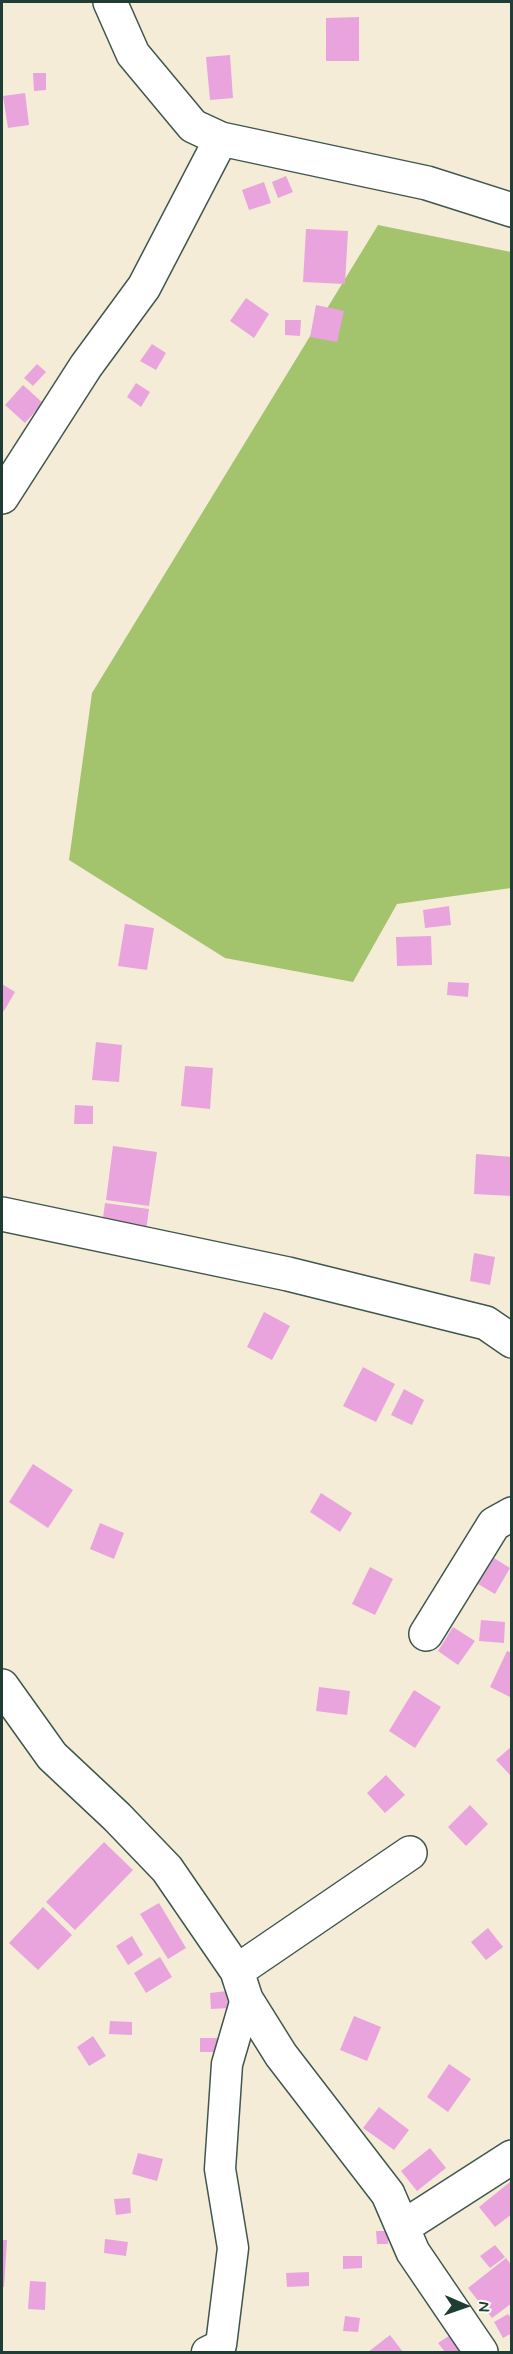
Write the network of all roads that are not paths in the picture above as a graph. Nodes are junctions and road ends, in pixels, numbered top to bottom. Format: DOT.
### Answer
graph roads {
  1 [pos="110,2"];
  2 [pos="221,139"];
  3 [pos="512,210"];
  4 [pos="2,497"];
  5 [pos="2,1214"];
  6 [pos="512,1341"];
  7 [pos="512,1514"];
  8 [pos="426,1634"];
  9 [pos="2,1686"];
  10 [pos="410,1853"];
  11 [pos="241,1985"];
  12 [pos="512,2157"];
  13 [pos="403,2227"];
  14 [pos="207,2352"];
  15 [pos="481,2352"];
  1 -- 2 [label="street"];
  2 -- 3 [label="street"];
  2 -- 4 [label="street"];
  5 -- 6 [label="street"];
  7 -- 8 [label="street"];
  9 -- 11 [label="street"];
  10 -- 11 [label="street"];
  11 -- 13 [label="street"];
  11 -- 14 [label="street"];
  12 -- 13 [label="street"];
  13 -- 15 [label="street"];
}
